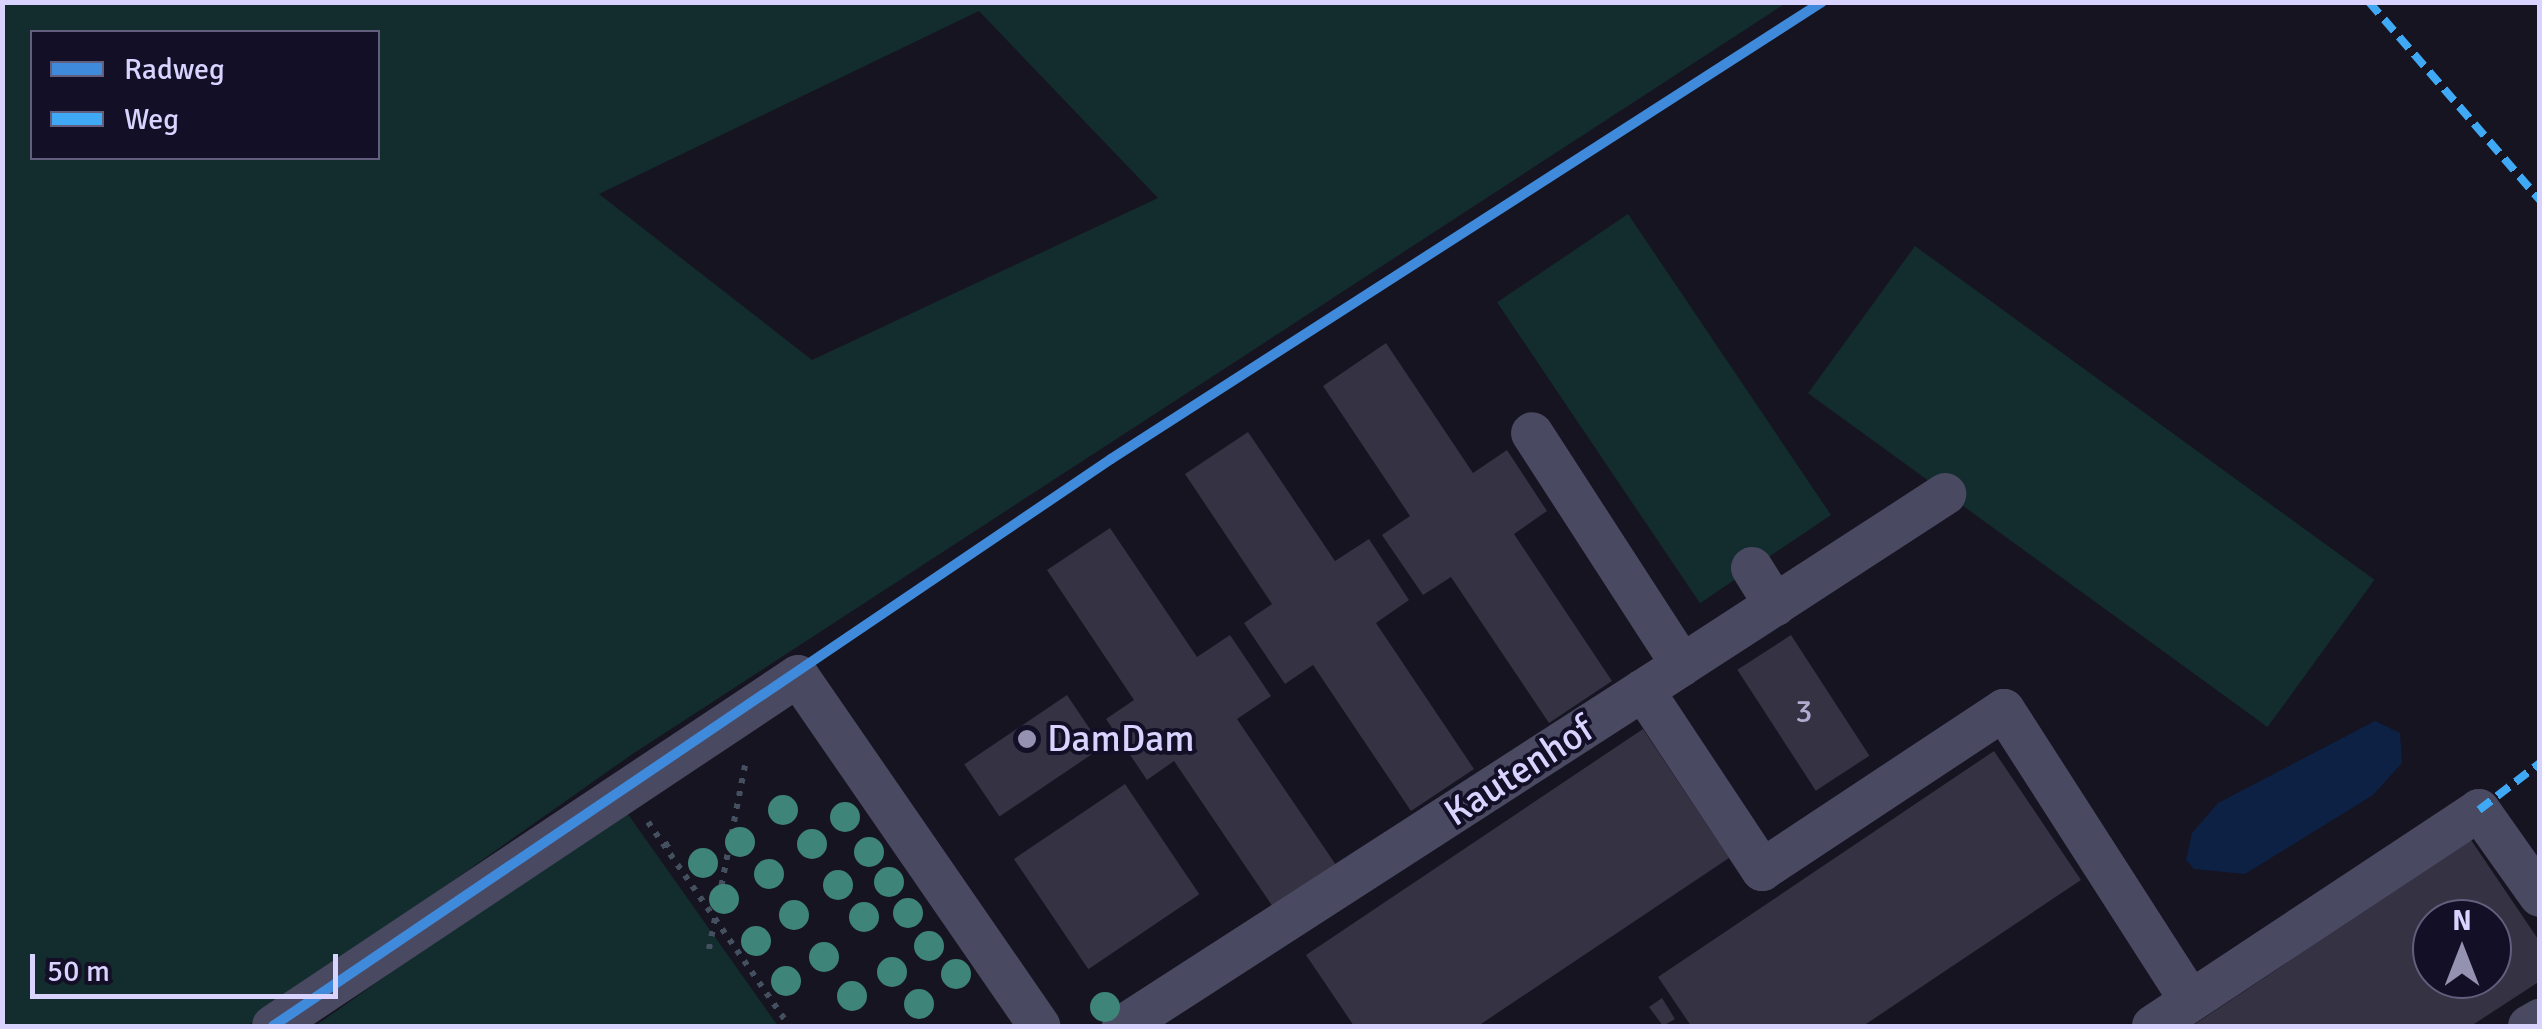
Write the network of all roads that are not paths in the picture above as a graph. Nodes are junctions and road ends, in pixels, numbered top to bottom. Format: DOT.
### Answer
graph roads {
  1 [pos="1532,433"];
  2 [pos="1945,494"];
  3 [pos="1752,568"];
  4 [pos="1775,605"];
  5 [pos="1682,665"];
  6 [pos="1642,690"];
  7 [pos="2540,896"];
  8 [pos="2189,998"];
  9 [pos="2540,1020"];
  10 [pos="273,1026"];
  11 [pos="1039,1026"];
  12 [pos="1124,1026"];
  13 [pos="2153,1026"];
  14 [pos="2529,1026"];
  1 -- 5 [label="lane"];
  2 -- 4 [label="lane, Kautenhof"];
  3 -- 4 [label="lane"];
  4 -- 5 [label="lane, Kautenhof"];
  5 -- 6 [label="lane, Kautenhof"];
  6 -- 8 [label="lane"];
  6 -- 12 [label="lane, Kautenhof"];
  7 -- 8 [label="lane"];
  8 -- 13 [label="lane"];
  9 -- 14 [label="lane"];
  10 -- 11 [label="lane"];
}
